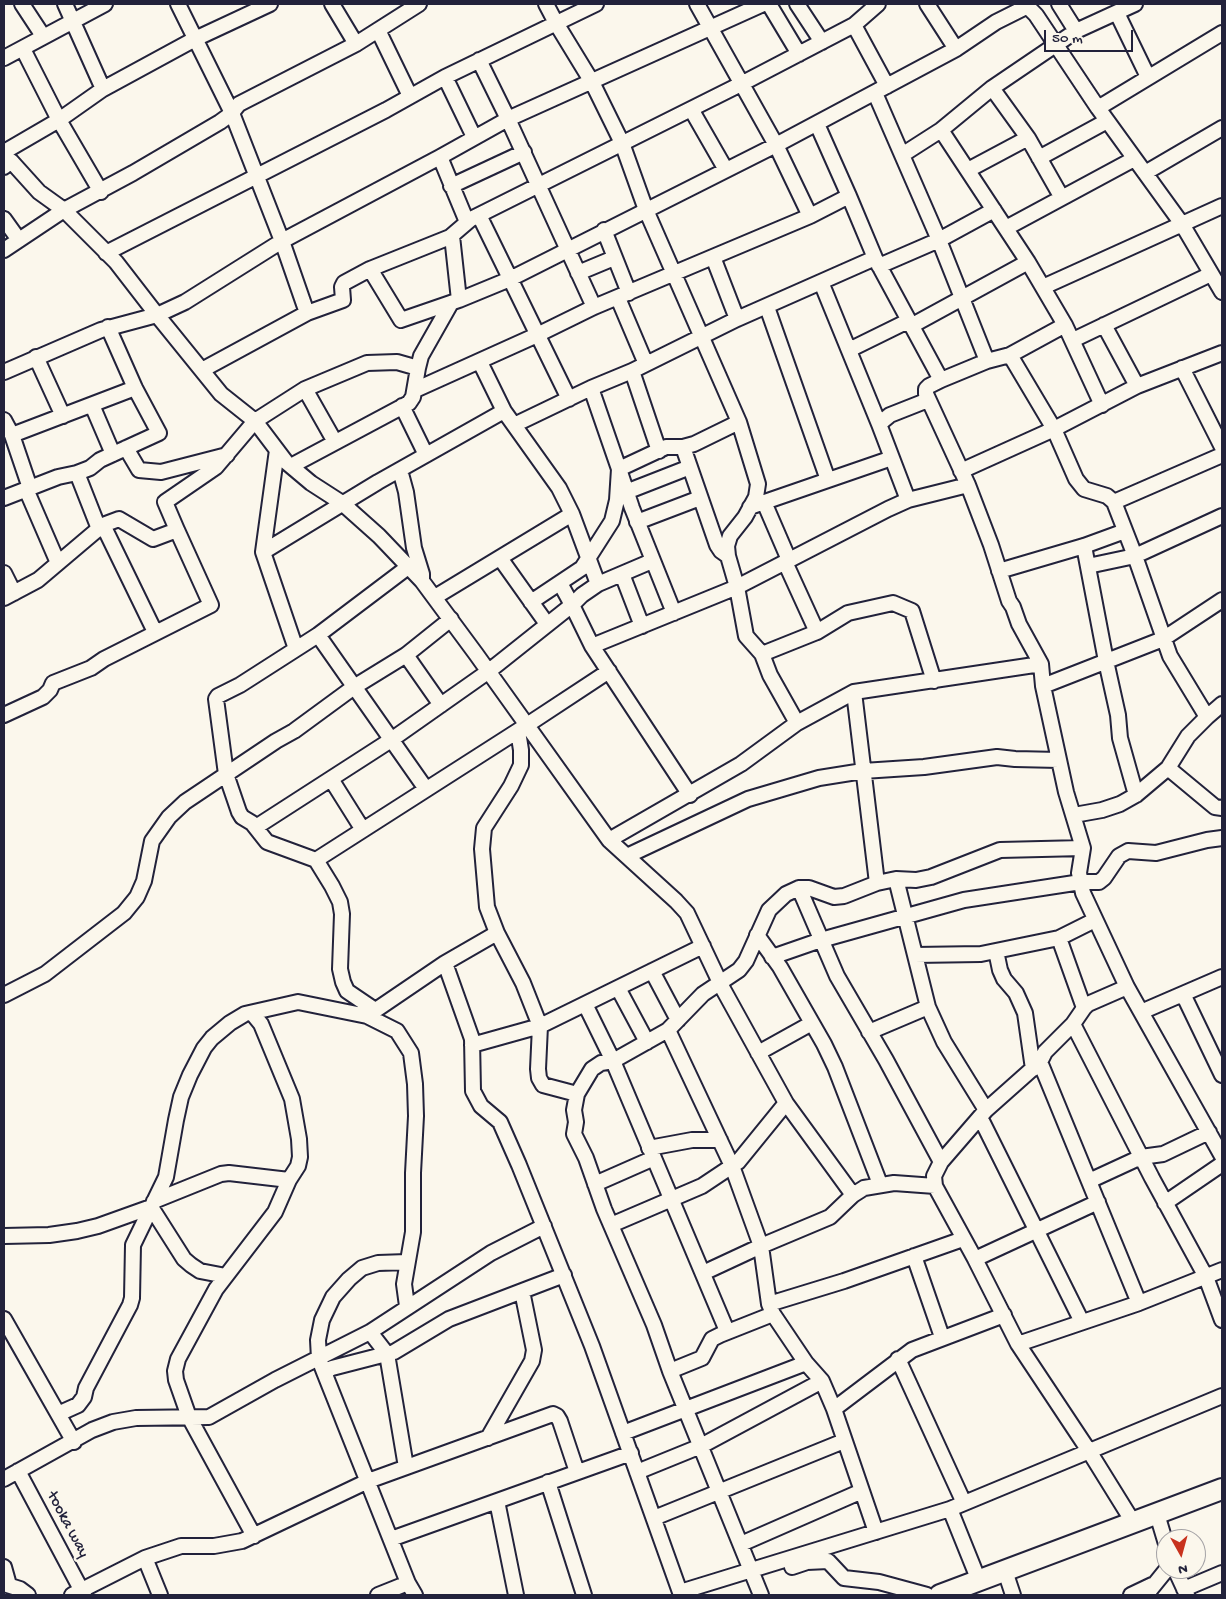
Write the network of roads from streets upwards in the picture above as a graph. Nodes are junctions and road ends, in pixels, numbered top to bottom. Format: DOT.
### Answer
graph roads {
  1 [pos="22,4"];
  2 [pos="66,4"];
  3 [pos="105,4"];
  4 [pos="178,4"];
  5 [pos="270,4"];
  6 [pos="332,4"];
  7 [pos="419,4"];
  8 [pos="546,4"];
  9 [pos="594,4"];
  10 [pos="697,4"];
  11 [pos="763,4"];
  12 [pos="770,4"];
  13 [pos="797,4"];
  14 [pos="878,4"];
  15 [pos="927,4"];
  16 [pos="1059,4"];
  17 [pos="1017,6"];
  18 [pos="1126,7"];
  19 [pos="73,20"];
  20 [pos="556,23"];
  21 [pos="854,25"];
  22 [pos="710,27"];
  23 [pos="378,30"];
  24 [pos="1076,31"];
  25 [pos="1222,33"];
  26 [pos="43,36"];
  27 [pos="195,39"];
  28 [pos="822,42"];
  29 [pos="356,44"];
  30 [pos="1056,45"];
  31 [pos="23,49"];
  32 [pos="956,49"];
  33 [pos="799,54"];
  34 [pos="4,58"];
  35 [pos="479,60"];
  36 [pos="1148,77"];
  37 [pos="444,78"];
  38 [pos="592,82"];
  39 [pos="741,84"];
  40 [pos="992,88"];
  41 [pos="103,89"];
  42 [pos="881,89"];
  43 [pos="410,96"];
  44 [pos="1098,108"];
  45 [pos="691,109"];
  46 [pos="232,113"];
  47 [pos="508,119"];
  48 [pos="59,120"];
  49 [pos="1107,121"];
  50 [pos="817,124"];
  51 [pos="1222,128"];
  52 [pos="940,130"];
  53 [pos="474,137"];
  54 [pos="1028,138"];
  55 [pos="622,143"];
  56 [pos="776,145"];
  57 [pos="4,152"];
  58 [pos="524,152"];
  59 [pos="902,155"];
  60 [pos="440,158"];
  61 [pos="1039,158"];
  62 [pos="1134,159"];
  63 [pos="4,167"];
  64 [pos="726,170"];
  65 [pos="968,170"];
  66 [pos="1146,173"];
  67 [pos="257,176"];
  68 [pos="538,185"];
  69 [pos="451,186"];
  70 [pos="100,192"];
  71 [pos="849,196"];
  72 [pos="1062,198"];
  73 [pos="1222,206"];
  74 [pos="64,210"];
  75 [pos="646,210"];
  76 [pos="994,210"];
  77 [pos="479,215"];
  78 [pos="810,216"];
  79 [pos="4,219"];
  80 [pos="467,222"];
  81 [pos="1182,224"];
  82 [pos="1006,228"];
  83 [pos="604,230"];
  84 [pos="450,237"];
  85 [pos="19,240"];
  86 [pos="939,240"];
  87 [pos="282,241"];
  88 [pos="568,249"];
  89 [pos="4,250"];
  90 [pos="106,253"];
  91 [pos="614,258"];
  92 [pos="713,258"];
  93 [pos="877,262"];
  94 [pos="1028,262"];
  95 [pos="370,269"];
  96 [pos="578,273"];
  97 [pos="674,274"];
  98 [pos="1211,274"];
  99 [pos="510,279"];
  100 [pos="821,282"];
  101 [pos="1042,287"];
  102 [pos="1221,288"];
  103 [pos="624,295"];
  104 [pos="962,298"];
  105 [pos="455,301"];
  106 [pos="594,307"];
  107 [pos="767,307"];
  108 [pos="307,313"];
  109 [pos="157,315"];
  110 [pos="736,318"];
  111 [pos="909,324"];
  112 [pos="1065,324"];
  113 [pos="1104,325"];
  114 [pos="108,327"];
  115 [pos="537,335"];
  116 [pos="701,336"];
  117 [pos="1073,340"];
  118 [pos="849,350"];
  119 [pos="1010,355"];
  120 [pos="1221,356"];
  121 [pos="36,357"];
  122 [pos="987,361"];
  123 [pos="480,362"];
  124 [pos="646,364"];
  125 [pos="418,368"];
  126 [pos="1182,368"];
  127 [pos="202,370"];
  128 [pos="632,371"];
  129 [pos="4,372"];
  130 [pos="941,380"];
  131 [pos="1137,386"];
  132 [pos="135,388"];
  133 [pos="591,388"];
  134 [pos="305,389"];
  135 [pos="415,390"];
  136 [pos="569,399"];
  137 [pos="928,400"];
  138 [pos="92,405"];
  139 [pos="1102,405"];
  140 [pos="402,406"];
  141 [pos="504,411"];
  142 [pos="63,416"];
  143 [pos="4,420"];
  144 [pos="255,421"];
  145 [pos="739,422"];
  146 [pos="880,424"];
  147 [pos="514,425"];
  148 [pos="1054,429"];
  149 [pos="10,439"];
  150 [pos="335,442"];
  151 [pos="683,447"];
  152 [pos="1222,447"];
  153 [pos="126,448"];
  154 [pos="277,450"];
  155 [pos="659,452"];
  156 [pos="113,454"];
  157 [pos="226,455"];
  158 [pos="426,455"];
  159 [pos="1222,455"];
  160 [pos="892,458"];
  161 [pos="291,466"];
  162 [pos="690,468"];
  163 [pos="619,469"];
  164 [pos="400,470"];
  165 [pos="961,471"];
  166 [pos="78,473"];
  167 [pos="828,480"];
  168 [pos="968,485"];
  169 [pos="28,489"];
  170 [pos="626,492"];
  171 [pos="4,498"];
  172 [pos="700,498"];
  173 [pos="908,500"];
  174 [pos="764,502"];
  175 [pos="1114,502"];
  176 [pos="342,503"];
  177 [pos="750,507"];
  178 [pos="572,514"];
  179 [pos="1222,516"];
  180 [pos="637,522"];
  181 [pos="101,527"];
  182 [pos="178,530"];
  183 [pos="1125,531"];
  184 [pos="1084,546"];
  185 [pos="262,552"];
  186 [pos="728,556"];
  187 [pos="1135,556"];
  188 [pos="500,558"];
  189 [pos="589,559"];
  190 [pos="652,561"];
  191 [pos="787,561"];
  192 [pos="58,563"];
  193 [pos="1088,566"];
  194 [pos="408,567"];
  195 [pos="999,571"];
  196 [pos="4,573"];
  197 [pos="622,574"];
  198 [pos="422,581"];
  199 [pos="560,583"];
  200 [pos="598,584"];
  201 [pos="737,587"];
  202 [pos="9,595"];
  203 [pos="435,597"];
  204 [pos="1222,600"];
  205 [pos="531,602"];
  206 [pos="572,604"];
  207 [pos="674,614"];
  208 [pos="451,619"];
  209 [pos="547,624"];
  210 [pos="642,626"];
  211 [pos="155,632"];
  212 [pos="817,632"];
  213 [pos="318,635"];
  214 [pos="1163,639"];
  215 [pos="592,646"];
  216 [pos="296,649"];
  217 [pos="762,654"];
  218 [pos="406,655"];
  219 [pos="1106,661"];
  220 [pos="1041,664"];
  221 [pos="489,671"];
  222 [pos="609,671"];
  223 [pos="934,681"];
  224 [pos="1043,686"];
  225 [pos="354,687"];
  226 [pos="854,692"];
  227 [pos="1222,704"];
  228 [pos="441,705"];
  229 [pos="4,716"];
  230 [pos="1207,716"];
  231 [pos="797,723"];
  232 [pos="522,728"];
  233 [pos="391,740"];
  234 [pos="1059,760"];
  235 [pos="1168,768"];
  236 [pos="863,771"];
  237 [pos="226,774"];
  238 [pos="331,779"];
  239 [pos="426,789"];
  240 [pos="690,795"];
  241 [pos="1136,795"];
  242 [pos="1222,808"];
  243 [pos="1074,815"];
  244 [pos="256,827"];
  245 [pos="363,830"];
  246 [pos="1222,838"];
  247 [pos="608,840"];
  248 [pos="1082,848"];
  249 [pos="627,856"];
  250 [pos="316,860"];
  251 [pos="896,879"];
  252 [pos="1082,882"];
  253 [pos="877,883"];
  254 [pos="799,888"];
  255 [pos="905,915"];
  256 [pos="1095,920"];
  257 [pos="497,933"];
  258 [pos="757,935"];
  259 [pos="1059,938"];
  260 [pos="821,940"];
  261 [pos="703,946"];
  262 [pos="996,951"];
  263 [pos="915,955"];
  264 [pos="772,957"];
  265 [pos="445,963"];
  266 [pos="652,971"];
  267 [pos="1222,977"];
  268 [pos="721,982"];
  269 [pos="1127,987"];
  270 [pos="618,988"];
  271 [pos="1183,994"];
  272 [pos="4,995"];
  273 [pos="585,1004"];
  274 [pos="928,1007"];
  275 [pos="1084,1008"];
  276 [pos="1141,1012"];
  277 [pos="252,1013"];
  278 [pos="371,1013"];
  279 [pos="812,1023"];
  280 [pos="1073,1024"];
  281 [pos="673,1025"];
  282 [pos="540,1026"];
  283 [pos="869,1032"];
  284 [pos="647,1042"];
  285 [pos="472,1045"];
  286 [pos="758,1053"];
  287 [pos="613,1061"];
  288 [pos="1036,1066"];
  289 [pos="1222,1075"];
  290 [pos="577,1094"];
  291 [pos="786,1102"];
  292 [pos="983,1114"];
  293 [pos="1209,1132"];
  294 [pos="720,1140"];
  295 [pos="652,1153"];
  296 [pos="1222,1156"];
  297 [pos="1141,1157"];
  298 [pos="941,1162"];
  299 [pos="1222,1164"];
  300 [pos="732,1166"];
  301 [pos="289,1180"];
  302 [pos="1089,1181"];
  303 [pos="595,1184"];
  304 [pos="880,1184"];
  305 [pos="935,1186"];
  306 [pos="853,1195"];
  307 [pos="672,1198"];
  308 [pos="1098,1202"];
  309 [pos="1165,1203"];
  310 [pos="152,1204"];
  311 [pos="611,1225"];
  312 [pos="544,1226"];
  313 [pos="1037,1230"];
  314 [pos="4,1236"];
  315 [pos="963,1239"];
  316 [pos="761,1246"];
  317 [pos="914,1256"];
  318 [pos="975,1259"];
  319 [pos="407,1262"];
  320 [pos="1222,1270"];
  321 [pos="703,1274"];
  322 [pos="226,1276"];
  323 [pos="564,1276"];
  324 [pos="1206,1278"];
  325 [pos="522,1291"];
  326 [pos="1139,1303"];
  327 [pos="407,1306"];
  328 [pos="771,1309"];
  329 [pos="1004,1315"];
  330 [pos="4,1319"];
  331 [pos="1222,1320"];
  332 [pos="1082,1322"];
  333 [pos="726,1331"];
  334 [pos="370,1332"];
  335 [pos="942,1337"];
  336 [pos="1018,1344"];
  337 [pos="387,1354"];
  338 [pos="319,1358"];
  339 [pos="898,1359"];
  340 [pos="806,1363"];
  341 [pos="670,1371"];
  342 [pos="324,1372"];
  343 [pos="822,1381"];
  344 [pos="1222,1396"];
  345 [pos="686,1408"];
  346 [pos="834,1409"];
  347 [pos="58,1414"];
  348 [pos="189,1417"];
  349 [pos="623,1433"];
  350 [pos="488,1438"];
  351 [pos="844,1441"];
  352 [pos="74,1442"];
  353 [pos="701,1446"];
  354 [pos="1089,1451"];
  355 [pos="631,1453"];
  356 [pos="406,1468"];
  357 [pos="18,1471"];
  358 [pos="577,1472"];
  359 [pos="638,1472"];
  360 [pos="4,1479"];
  361 [pos="368,1482"];
  362 [pos="548,1482"];
  363 [pos="1222,1489"];
  364 [pos="719,1491"];
  365 [pos="862,1491"];
  366 [pos="496,1501"];
  367 [pos="964,1503"];
  368 [pos="950,1509"];
  369 [pos="1157,1514"];
  370 [pos="654,1518"];
  371 [pos="1133,1522"];
  372 [pos="1162,1529"];
  373 [pos="876,1532"];
  374 [pos="254,1536"];
  375 [pos="391,1539"];
  376 [pos="741,1544"];
  377 [pos="145,1558"];
  378 [pos="4,1567"];
  379 [pos="1004,1571"];
  380 [pos="752,1572"];
  381 [pos="1222,1573"];
  382 [pos="1159,1579"];
  383 [pos="1180,1579"];
  384 [pos="979,1581"];
  385 [pos="6,1584"];
  386 [pos="1155,1584"];
  387 [pos="411,1589"];
  388 [pos="1186,1592"];
  389 [pos="79,1594"];
  390 [pos="680,1594"];
  391 [pos="28,1595"];
  392 [pos="160,1595"];
  393 [pos="378,1595"];
  394 [pos="516,1595"];
  395 [pos="584,1595"];
  396 [pos="761,1595"];
  397 [pos="927,1595"];
  398 [pos="940,1595"];
  399 [pos="1013,1595"];
  400 [pos="1131,1595"];
  401 [pos="1146,1595"];
  1 -- 26 [label="street"];
  2 -- 19 [label="street"];
  3 -- 19 [label="street"];
  4 -- 27 [label="street"];
  5 -- 27 [label="street"];
  6 -- 29 [label="street"];
  7 -- 23 [label="street"];
  8 -- 20 [label="street"];
  9 -- 20 [label="street"];
  10 -- 22 [label="street"];
  11 -- 22 [label="street"];
  12 -- 33 [label="street"];
  13 -- 28 [label="street"];
  14 -- 21 [label="street"];
  15 -- 32 [label="street"];
  16 -- 24 [label="street"];
  17 -- 30 [label="street"];
  17 -- 32 [label="street"];
  18 -- 24 [label="street"];
  18 -- 36 [label="street"];
  19 -- 26 [label="street"];
  19 -- 41 [label="street"];
  20 -- 35 [label="street"];
  20 -- 38 [label="street"];
  21 -- 28 [label="street"];
  21 -- 42 [label="street"];
  22 -- 38 [label="street"];
  22 -- 39 [label="street"];
  23 -- 29 [label="street"];
  23 -- 43 [label="street"];
  24 -- 30 [label="street"];
  25 -- 36 [label="street"];
  26 -- 31 [label="street"];
  27 -- 41 [label="street"];
  27 -- 46 [label="street"];
  28 -- 33 [label="street"];
  29 -- 46 [label="street"];
  30 -- 40 [label="street"];
  30 -- 44 [label="street"];
  31 -- 34 [label="street"];
  31 -- 48 [label="street"];
  32 -- 42 [label="street"];
  33 -- 39 [label="street"];
  35 -- 37 [label="street"];
  35 -- 47 [label="street"];
  36 -- 44 [label="street"];
  37 -- 43 [label="street"];
  37 -- 53 [label="street"];
  38 -- 47 [label="street"];
  38 -- 55 [label="street"];
  39 -- 45 [label="street"];
  39 -- 56 [label="street"];
  40 -- 52 [label="street"];
  40 -- 54 [label="street"];
  41 -- 48 [label="street"];
  42 -- 50 [label="street"];
  42 -- 59 [label="street"];
  43 -- 67 [label="street"];
  44 -- 49 [label="street"];
  45 -- 55 [label="street"];
  45 -- 64 [label="street"];
  46 -- 67 [label="street"];
  46 -- 70 [label="street"];
  47 -- 53 [label="street"];
  47 -- 58 [label="street"];
  48 -- 57 [label="street"];
  48 -- 70 [label="street"];
  49 -- 61 [label="street"];
  49 -- 62 [label="street"];
  50 -- 56 [label="street"];
  50 -- 71 [label="street"];
  51 -- 66 [label="street"];
  52 -- 59 [label="street"];
  52 -- 65 [label="street"];
  53 -- 60 [label="street"];
  54 -- 61 [label="street"];
  54 -- 65 [label="street"];
  55 -- 68 [label="street"];
  55 -- 75 [label="street"];
  56 -- 64 [label="street"];
  56 -- 78 [label="street"];
  58 -- 68 [label="street"];
  58 -- 69 [label="street"];
  59 -- 86 [label="street"];
  60 -- 69 [label="street"];
  60 -- 87 [label="street"];
  61 -- 72 [label="street"];
  62 -- 66 [label="street"];
  62 -- 72 [label="street"];
  63 -- 74 [label="street"];
  64 -- 75 [label="street"];
  65 -- 76 [label="street"];
  66 -- 81 [label="street"];
  67 -- 87 [label="street"];
  67 -- 90 [label="street"];
  68 -- 77 [label="street"];
  68 -- 88 [label="street"];
  69 -- 80 [label="street"];
  70 -- 74 [label="street"];
  71 -- 78 [label="street"];
  71 -- 93 [label="street"];
  72 -- 82 [label="street"];
  73 -- 81 [label="street"];
  74 -- 85 [label="street"];
  74 -- 90 [label="street"];
  75 -- 83 [label="street"];
  75 -- 97 [label="street"];
  76 -- 82 [label="street"];
  76 -- 86 [label="street"];
  77 -- 80 [label="street"];
  77 -- 99 [label="street"];
  78 -- 92 [label="street"];
  79 -- 85 [label="street"];
  80 -- 84 [label="street"];
  81 -- 98 [label="street"];
  81 -- 101 [label="street"];
  82 -- 94 [label="street"];
  83 -- 88 [label="street"];
  83 -- 91 [label="street"];
  84 -- 95 [label="street"];
  84 -- 105 [label="street"];
  85 -- 89 [label="street"];
  86 -- 93 [label="street"];
  86 -- 104 [label="street"];
  87 -- 108 [label="street"];
  87 -- 109 [label="street"];
  88 -- 96 [label="street"];
  88 -- 99 [label="street"];
  90 -- 109 [label="street"];
  91 -- 96 [label="street"];
  91 -- 103 [label="street"];
  92 -- 97 [label="street"];
  92 -- 110 [label="street"];
  93 -- 100 [label="street"];
  93 -- 111 [label="street"];
  94 -- 101 [label="street"];
  94 -- 104 [label="street"];
  95 -- 105 [label="street"];
  95 -- 108 [label="street"];
  96 -- 106 [label="street"];
  97 -- 103 [label="street"];
  97 -- 116 [label="street"];
  98 -- 102 [label="street"];
  98 -- 113 [label="street"];
  99 -- 105 [label="street"];
  99 -- 115 [label="street"];
  100 -- 107 [label="street"];
  100 -- 118 [label="street"];
  101 -- 112 [label="street"];
  103 -- 106 [label="street"];
  103 -- 124 [label="street"];
  104 -- 111 [label="street"];
  104 -- 122 [label="street"];
  105 -- 125 [label="street"];
  106 -- 115 [label="street"];
  107 -- 110 [label="street"];
  107 -- 167 [label="street"];
  108 -- 127 [label="street"];
  109 -- 114 [label="street"];
  109 -- 127 [label="street"];
  110 -- 116 [label="street"];
  111 -- 118 [label="street"];
  111 -- 130 [label="street"];
  112 -- 117 [label="street"];
  112 -- 119 [label="street"];
  113 -- 117 [label="street"];
  113 -- 131 [label="street"];
  114 -- 121 [label="street"];
  114 -- 132 [label="street"];
  115 -- 123 [label="street"];
  115 -- 136 [label="street"];
  116 -- 124 [label="street"];
  116 -- 145 [label="street"];
  117 -- 139 [label="street"];
  118 -- 146 [label="street"];
  119 -- 122 [label="street"];
  119 -- 148 [label="street"];
  120 -- 126 [label="street"];
  121 -- 129 [label="street"];
  121 -- 142 [label="street"];
  122 -- 130 [label="street"];
  123 -- 135 [label="street"];
  123 -- 141 [label="street"];
  124 -- 128 [label="street"];
  125 -- 134 [label="street"];
  125 -- 135 [label="street"];
  126 -- 131 [label="street"];
  126 -- 152 [label="street"];
  127 -- 144 [label="street"];
  128 -- 133 [label="street"];
  128 -- 155 [label="street"];
  130 -- 137 [label="street"];
  131 -- 139 [label="street"];
  132 -- 138 [label="street"];
  132 -- 153 [label="street"];
  133 -- 136 [label="street"];
  133 -- 163 [label="street"];
  134 -- 144 [label="street"];
  134 -- 150 [label="street"];
  135 -- 140 [label="street"];
  136 -- 147 [label="street"];
  137 -- 146 [label="street"];
  137 -- 165 [label="street"];
  138 -- 142 [label="street"];
  138 -- 156 [label="street"];
  139 -- 148 [label="street"];
  140 -- 150 [label="street"];
  140 -- 158 [label="street"];
  141 -- 147 [label="street"];
  141 -- 158 [label="street"];
  142 -- 149 [label="street"];
  143 -- 149 [label="street"];
  144 -- 154 [label="street"];
  144 -- 157 [label="street"];
  145 -- 151 [label="street"];
  145 -- 177 [label="street"];
  146 -- 160 [label="street"];
  147 -- 178 [label="street"];
  148 -- 165 [label="street"];
  148 -- 175 [label="street"];
  149 -- 169 [label="street"];
  150 -- 161 [label="street"];
  151 -- 155 [label="street"];
  151 -- 162 [label="street"];
  153 -- 156 [label="street"];
  153 -- 157 [label="street"];
  154 -- 161 [label="street"];
  154 -- 185 [label="street"];
  155 -- 163 [label="street"];
  156 -- 166 [label="street"];
  157 -- 182 [label="street"];
  158 -- 164 [label="street"];
  159 -- 175 [label="street"];
  160 -- 167 [label="street"];
  160 -- 173 [label="street"];
  161 -- 176 [label="street"];
  162 -- 170 [label="street"];
  162 -- 172 [label="street"];
  163 -- 170 [label="street"];
  163 -- 189 [label="street"];
  164 -- 176 [label="street"];
  164 -- 198 [label="street"];
  165 -- 168 [label="street"];
  166 -- 169 [label="street"];
  166 -- 181 [label="street"];
  167 -- 174 [label="street"];
  168 -- 173 [label="street"];
  168 -- 195 [label="street"];
  169 -- 171 [label="street"];
  169 -- 192 [label="street"];
  170 -- 180 [label="street"];
  172 -- 180 [label="street"];
  172 -- 186 [label="street"];
  173 -- 191 [label="street"];
  174 -- 177 [label="street"];
  174 -- 191 [label="street"];
  175 -- 183 [label="street"];
  176 -- 185 [label="street"];
  176 -- 194 [label="street"];
  177 -- 186 [label="street"];
  178 -- 188 [label="street"];
  178 -- 189 [label="street"];
  179 -- 187 [label="street"];
  180 -- 190 [label="street"];
  181 -- 182 [label="street"];
  181 -- 192 [label="street"];
  181 -- 211 [label="street"];
  182 -- 211 [label="street"];
  183 -- 184 [label="street"];
  183 -- 187 [label="street"];
  184 -- 193 [label="street"];
  184 -- 195 [label="street"];
  185 -- 216 [label="street"];
  186 -- 201 [label="street"];
  187 -- 193 [label="street"];
  187 -- 214 [label="street"];
  188 -- 203 [label="street"];
  188 -- 205 [label="street"];
  189 -- 199 [label="street"];
  189 -- 200 [label="street"];
  190 -- 197 [label="street"];
  190 -- 207 [label="street"];
  191 -- 201 [label="street"];
  191 -- 212 [label="street"];
  192 -- 202 [label="street"];
  193 -- 219 [label="street"];
  194 -- 198 [label="street"];
  194 -- 213 [label="street"];
  195 -- 220 [label="street"];
  196 -- 202 [label="street"];
  197 -- 200 [label="street"];
  197 -- 210 [label="street"];
  198 -- 203 [label="street"];
  199 -- 205 [label="street"];
  199 -- 206 [label="street"];
  200 -- 206 [label="street"];
  201 -- 207 [label="street"];
  201 -- 217 [label="street"];
  203 -- 208 [label="street"];
  204 -- 214 [label="street"];
  205 -- 209 [label="street"];
  206 -- 209 [label="street"];
  206 -- 215 [label="street"];
  207 -- 210 [label="street"];
  208 -- 218 [label="street"];
  208 -- 221 [label="street"];
  209 -- 221 [label="street"];
  210 -- 215 [label="street"];
  211 -- 229 [label="street"];
  212 -- 217 [label="street"];
  212 -- 223 [label="street"];
  213 -- 216 [label="street"];
  213 -- 225 [label="street"];
  214 -- 219 [label="street"];
  214 -- 230 [label="street"];
  215 -- 222 [label="street"];
  216 -- 237 [label="street"];
  217 -- 231 [label="street"];
  218 -- 225 [label="street"];
  218 -- 228 [label="street"];
  219 -- 224 [label="street"];
  219 -- 241 [label="street"];
  220 -- 223 [label="street"];
  220 -- 224 [label="street"];
  221 -- 228 [label="street"];
  221 -- 232 [label="street"];
  222 -- 232 [label="street"];
  222 -- 240 [label="street"];
  223 -- 226 [label="street"];
  224 -- 234 [label="street"];
  225 -- 233 [label="street"];
  225 -- 237 [label="street"];
  226 -- 231 [label="street"];
  226 -- 236 [label="street"];
  227 -- 230 [label="street"];
  228 -- 233 [label="street"];
  230 -- 235 [label="street"];
  231 -- 240 [label="street"];
  232 -- 239 [label="street"];
  232 -- 247 [label="street"];
  232 -- 257 [label="street"];
  233 -- 238 [label="street"];
  233 -- 239 [label="street"];
  234 -- 236 [label="street"];
  234 -- 243 [label="street"];
  235 -- 241 [label="street"];
  235 -- 242 [label="street"];
  236 -- 249 [label="street"];
  236 -- 253 [label="street"];
  237 -- 244 [label="street"];
  237 -- 272 [label="street"];
  238 -- 244 [label="street"];
  238 -- 245 [label="street"];
  239 -- 245 [label="street"];
  240 -- 247 [label="street"];
  241 -- 243 [label="street"];
  243 -- 248 [label="street"];
  244 -- 250 [label="street"];
  245 -- 250 [label="street"];
  246 -- 252 [label="street"];
  247 -- 249 [label="street"];
  248 -- 251 [label="street"];
  248 -- 252 [label="street"];
  249 -- 261 [label="street"];
  250 -- 278 [label="street"];
  251 -- 253 [label="street"];
  251 -- 255 [label="street"];
  252 -- 255 [label="street"];
  252 -- 256 [label="street"];
  253 -- 254 [label="street"];
  254 -- 258 [label="street"];
  254 -- 260 [label="street"];
  255 -- 260 [label="street"];
  255 -- 263 [label="street"];
  256 -- 259 [label="street"];
  256 -- 269 [label="street"];
  257 -- 265 [label="street"];
  257 -- 282 [label="street"];
  258 -- 264 [label="street"];
  258 -- 268 [label="street"];
  259 -- 262 [label="street"];
  259 -- 275 [label="street"];
  260 -- 264 [label="street"];
  260 -- 283 [label="street"];
  261 -- 266 [label="street"];
  261 -- 268 [label="street"];
  262 -- 263 [label="street"];
  262 -- 288 [label="street"];
  263 -- 274 [label="street"];
  264 -- 279 [label="street"];
  265 -- 278 [label="street"];
  265 -- 285 [label="street"];
  266 -- 270 [label="street"];
  266 -- 281 [label="street"];
  267 -- 271 [label="street"];
  268 -- 281 [label="street"];
  268 -- 286 [label="street"];
  269 -- 275 [label="street"];
  269 -- 276 [label="street"];
  270 -- 273 [label="street"];
  270 -- 284 [label="street"];
  271 -- 276 [label="street"];
  271 -- 289 [label="street"];
  273 -- 282 [label="street"];
  273 -- 287 [label="street"];
  274 -- 283 [label="street"];
  274 -- 292 [label="street"];
  275 -- 280 [label="street"];
  276 -- 293 [label="street"];
  277 -- 278 [label="street"];
  277 -- 301 [label="street"];
  277 -- 310 [label="street"];
  278 -- 319 [label="street"];
  279 -- 286 [label="street"];
  279 -- 304 [label="street"];
  280 -- 288 [label="street"];
  280 -- 297 [label="street"];
  281 -- 284 [label="street"];
  281 -- 294 [label="street"];
  282 -- 285 [label="street"];
  282 -- 290 [label="street"];
  283 -- 298 [label="street"];
  284 -- 287 [label="street"];
  285 -- 312 [label="street"];
  286 -- 291 [label="street"];
  287 -- 290 [label="street"];
  287 -- 295 [label="street"];
  288 -- 292 [label="street"];
  288 -- 302 [label="street"];
  290 -- 303 [label="street"];
  291 -- 300 [label="street"];
  291 -- 306 [label="street"];
  292 -- 298 [label="street"];
  292 -- 313 [label="street"];
  293 -- 296 [label="street"];
  293 -- 297 [label="street"];
  294 -- 295 [label="street"];
  294 -- 300 [label="street"];
  295 -- 303 [label="street"];
  295 -- 307 [label="street"];
  297 -- 302 [label="street"];
  297 -- 309 [label="street"];
  298 -- 305 [label="street"];
  299 -- 309 [label="street"];
  300 -- 307 [label="street"];
  300 -- 316 [label="street"];
  301 -- 310 [label="street"];
  301 -- 322 [label="street"];
  302 -- 308 [label="street"];
  303 -- 311 [label="street"];
  304 -- 305 [label="street"];
  304 -- 306 [label="street"];
  305 -- 315 [label="street"];
  306 -- 316 [label="street"];
  307 -- 311 [label="street"];
  307 -- 321 [label="street"];
  308 -- 313 [label="street"];
  308 -- 326 [label="street"];
  309 -- 324 [label="street"];
  310 -- 314 [label="street"];
  310 -- 322 [label="street"];
  310 -- 347 [label="street"];
  311 -- 341 [label="street"];
  312 -- 323 [label="street"];
  312 -- 327 [label="street"];
  313 -- 318 [label="street"];
  313 -- 332 [label="street"];
  315 -- 317 [label="street"];
  315 -- 318 [label="street"];
  316 -- 321 [label="street"];
  316 -- 328 [label="street"];
  317 -- 328 [label="street"];
  317 -- 335 [label="street"];
  318 -- 329 [label="street"];
  319 -- 327 [label="street"];
  319 -- 338 [label="street"];
  320 -- 324 [label="street"];
  321 -- 333 [label="street"];
  322 -- 348 [label="street"];
  323 -- 325 [label="street"];
  323 -- 349 [label="street"];
  324 -- 326 [label="street"];
  324 -- 331 [label="street"];
  325 -- 337 [label="street"];
  325 -- 350 [label="street"];
  326 -- 332 [label="street"];
  327 -- 334 [label="street"];
  328 -- 333 [label="street"];
  328 -- 340 [label="street"];
  329 -- 335 [label="street"];
  329 -- 336 [label="street"];
  330 -- 347 [label="street"];
  332 -- 336 [label="street"];
  333 -- 341 [label="street"];
  334 -- 337 [label="street"];
  334 -- 338 [label="street"];
  335 -- 339 [label="street"];
  336 -- 354 [label="street"];
  337 -- 342 [label="street"];
  337 -- 356 [label="street"];
  338 -- 342 [label="street"];
  338 -- 348 [label="street"];
  339 -- 346 [label="street"];
  339 -- 367 [label="street"];
  340 -- 343 [label="street"];
  340 -- 345 [label="street"];
  341 -- 345 [label="street"];
  342 -- 361 [label="street"];
  343 -- 346 [label="street"];
  343 -- 353 [label="street"];
  344 -- 354 [label="street"];
  345 -- 349 [label="street"];
  345 -- 353 [label="street"];
  346 -- 351 [label="street"];
  347 -- 352 [label="street"];
  348 -- 352 [label="street"];
  348 -- 374 [label="street"];
  349 -- 355 [label="street"];
  350 -- 356 [label="street"];
  350 -- 358 [label="street"];
  351 -- 364 [label="street"];
  351 -- 365 [label="street"];
  352 -- 357 [label="street"];
  353 -- 359 [label="street"];
  353 -- 364 [label="street"];
  354 -- 367 [label="street"];
  354 -- 371 [label="street"];
  355 -- 358 [label="street"];
  355 -- 359 [label="street"];
  356 -- 361 [label="street"];
  357 -- 360 [label="street"];
  357 -- 389 [label="street, tooka way"];
  358 -- 362 [label="street"];
  359 -- 370 [label="street"];
  361 -- 374 [label="street"];
  361 -- 375 [label="street"];
  362 -- 366 [label="street"];
  362 -- 395 [label="street"];
  363 -- 369 [label="street"];
  364 -- 370 [label="street"];
  364 -- 376 [label="street"];
  365 -- 373 [label="street"];
  365 -- 376 [label="street"];
  366 -- 375 [label="street"];
  366 -- 394 [label="street"];
  367 -- 368 [label="street"];
  368 -- 373 [label="street"];
  368 -- 384 [label="street"];
  369 -- 371 [label="street"];
  369 -- 372 [label="street"];
  370 -- 390 [label="street"];
  371 -- 379 [label="street"];
  373 -- 380 [label="street"];
  374 -- 377 [label="street"];
  375 -- 387 [label="street"];
  376 -- 380 [label="street"];
  377 -- 389 [label="street"];
  377 -- 392 [label="street"];
  378 -- 385 [label="street"];
  379 -- 384 [label="street"];
  379 -- 399 [label="street"];
  380 -- 390 [label="street"];
  380 -- 396 [label="street"];
  380 -- 397 [label="street"];
  381 -- 388 [label="street"];
  382 -- 386 [label="street"];
  383 -- 388 [label="street"];
  384 -- 398 [label="street"];
  385 -- 391 [label="street"];
  386 -- 400 [label="street"];
  386 -- 401 [label="street"];
  387 -- 393 [label="street"];
}
